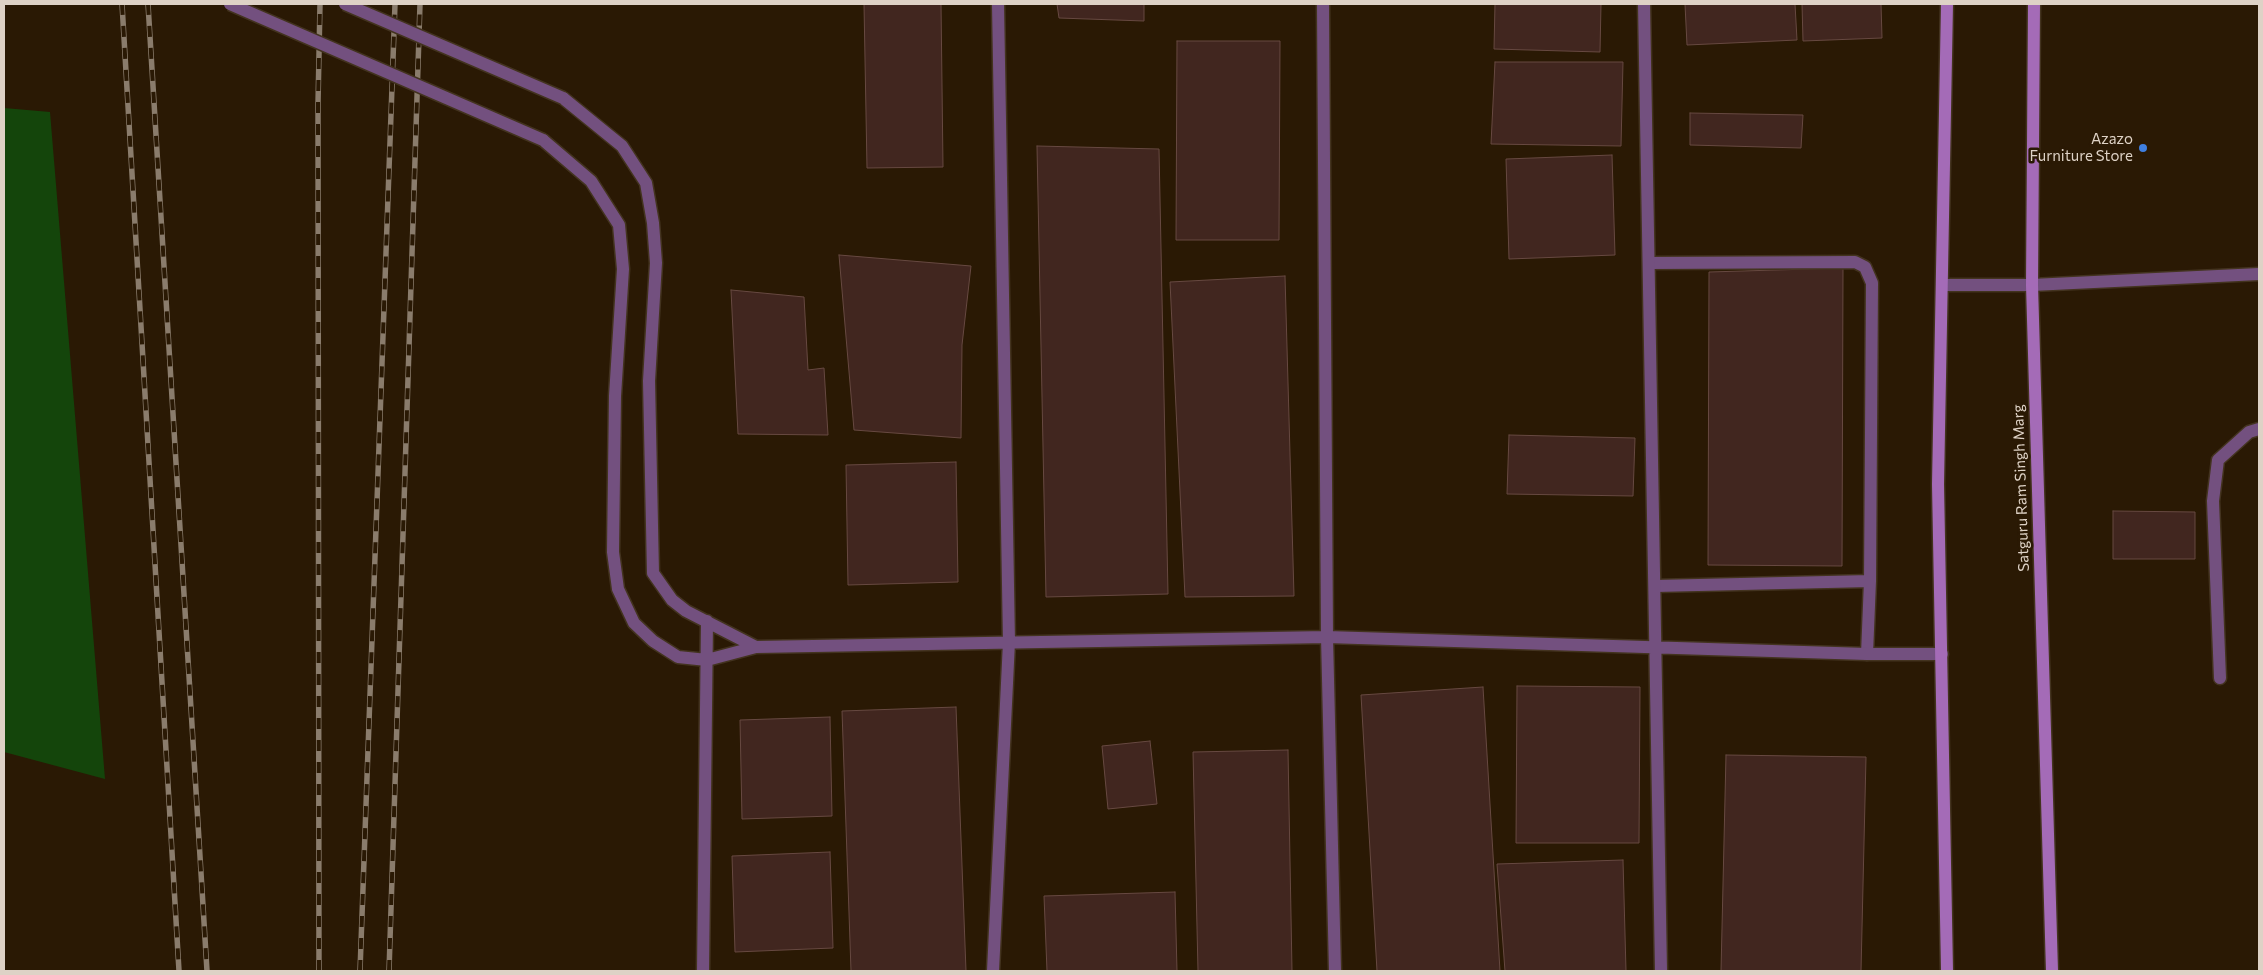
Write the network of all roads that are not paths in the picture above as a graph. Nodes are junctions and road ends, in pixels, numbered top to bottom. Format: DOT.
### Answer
graph roads {
  1 [pos="230,4"];
  2 [pos="345,4"];
  3 [pos="998,4"];
  4 [pos="1322,4"];
  5 [pos="1644,4"];
  6 [pos="1948,4"];
  7 [pos="2034,4"];
  8 [pos="1649,263"];
  9 [pos="2259,274"];
  10 [pos="1943,285"];
  11 [pos="2032,286"];
  12 [pos="2259,429"];
  13 [pos="1870,581"];
  14 [pos="1655,586"];
  15 [pos="708,621"];
  16 [pos="1327,637"];
  17 [pos="1009,642"];
  18 [pos="1656,646"];
  19 [pos="756,647"];
  20 [pos="1868,654"];
  21 [pos="1942,654"];
  22 [pos="707,660"];
  23 [pos="2220,678"];
  24 [pos="703,971"];
  25 [pos="993,971"];
  26 [pos="1334,971"];
  27 [pos="1660,971"];
  28 [pos="1947,971"];
  29 [pos="2052,971"];
  1 -- 22 [label="street, bridge"];
  2 -- 15 [label="street, bridge"];
  3 -- 17 [label="street"];
  4 -- 16 [label="street"];
  5 -- 8 [label="street"];
  6 -- 10 [label="main road"];
  7 -- 11 [label="main road, Satguru Ram Singh Marg"];
  8 -- 13 [label="street"];
  8 -- 14 [label="street"];
  9 -- 11 [label="street"];
  10 -- 11 [label="street"];
  10 -- 21 [label="main road"];
  11 -- 29 [label="main road, Satguru Ram Singh Marg"];
  12 -- 23 [label="street"];
  13 -- 14 [label="street"];
  13 -- 20 [label="street"];
  14 -- 18 [label="street"];
  15 -- 19 [label="street"];
  15 -- 22 [label="street"];
  16 -- 17 [label="street"];
  16 -- 18 [label="street"];
  16 -- 26 [label="street"];
  17 -- 19 [label="street"];
  17 -- 25 [label="street"];
  18 -- 20 [label="street"];
  18 -- 27 [label="street"];
  19 -- 22 [label="street"];
  20 -- 21 [label="street"];
  21 -- 28 [label="main road"];
  22 -- 24 [label="street"];
}
